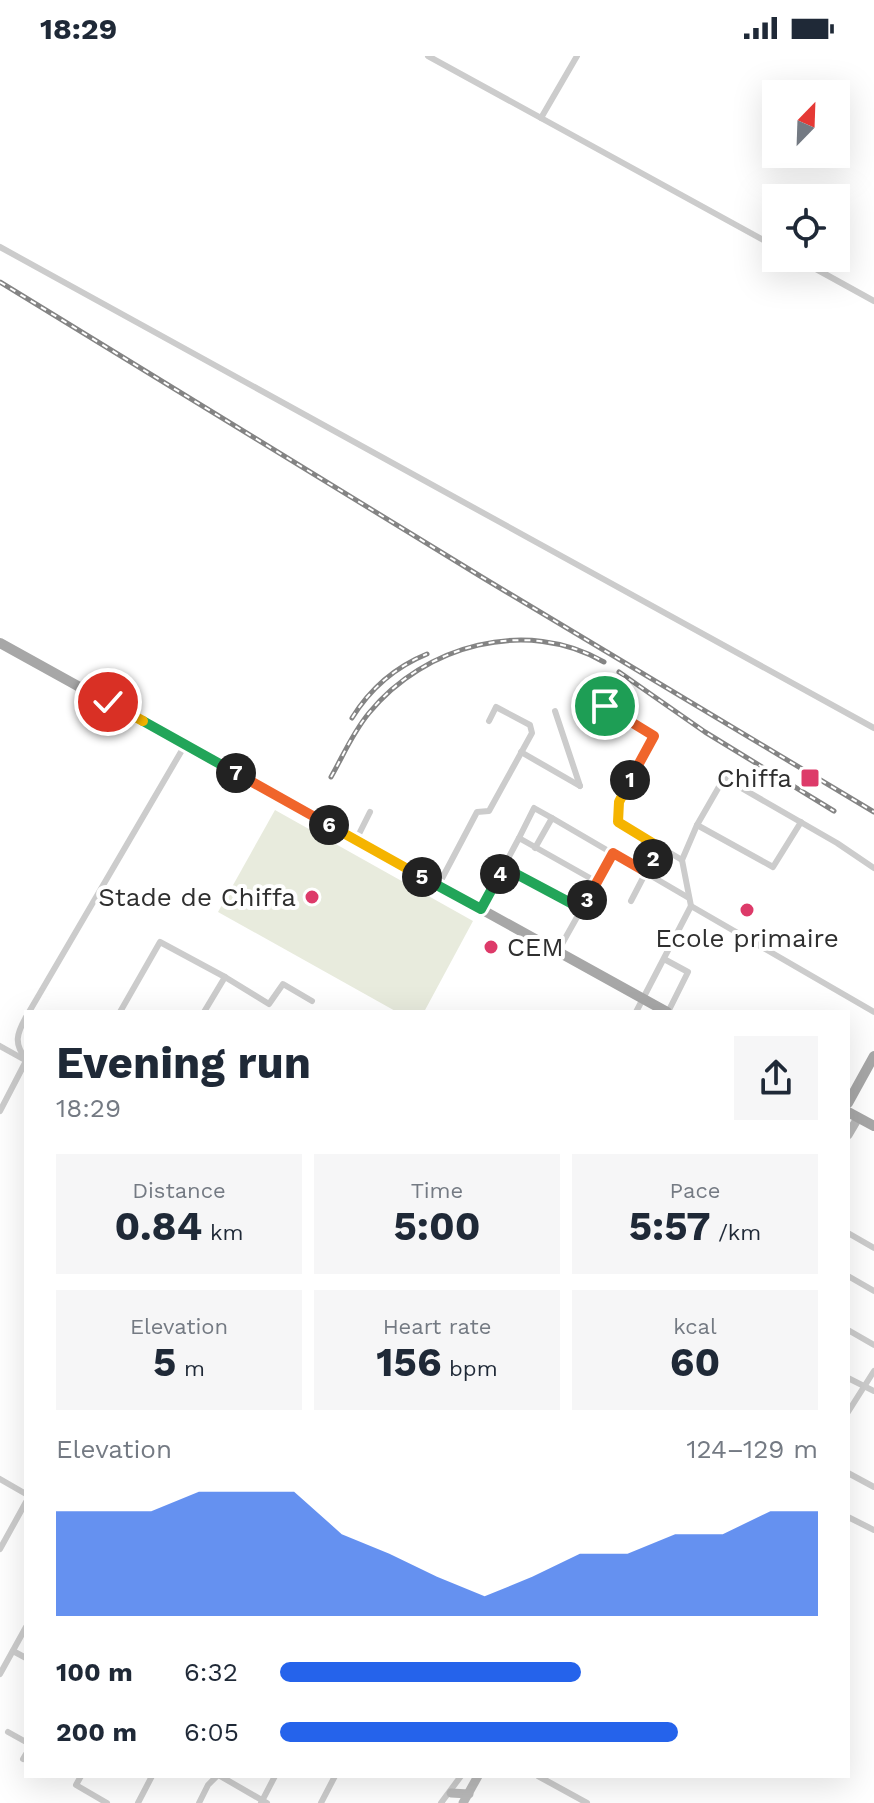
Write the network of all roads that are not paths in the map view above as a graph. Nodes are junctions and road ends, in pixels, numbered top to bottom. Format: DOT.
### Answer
graph roads {
  1 [pos="428,56"];
  2 [pos="577,56"];
  3 [pos="541,118"];
  4 [pos="762,239"];
  5 [pos="0,247"];
  6 [pos="821,272"];
  7 [pos="874,301"];
  8 [pos="0,643"];
  9 [pos="605,706"];
  10 [pos="555,711"];
  11 [pos="489,721"];
  12 [pos="874,728"];
  13 [pos="185,745"];
  14 [pos="521,752"];
  15 [pos="370,812"];
  16 [pos="552,818"];
  17 [pos="801,822"];
  18 [pos="697,825"];
  19 [pos="519,838"];
  20 [pos="356,840"];
  21 [pos="659,847"];
  22 [pos="535,848"];
  23 [pos="613,853"];
  24 [pos="682,860"];
  25 [pos="503,867"];
  26 [pos="874,868"];
  27 [pos="646,872"];
  28 [pos="597,882"];
  29 [pos="438,886"];
  30 [pos="689,898"];
  31 [pos="631,901"];
  32 [pos="691,906"];
  33 [pos="481,909"];
  34 [pos="582,909"];
  35 [pos="558,952"];
  36 [pos="664,959"];
  37 [pos="225,977"];
  38 [pos="643,999"];
  39 [pos="312,1001"];
  40 [pos="31,1010"];
  41 [pos="121,1010"];
  42 [pos="205,1010"];
  43 [pos="637,1010"];
  44 [pos="663,1010"];
  45 [pos="668,1010"];
  46 [pos="874,1012"];
  47 [pos="24,1021"];
  48 [pos="0,1046"];
  49 [pos="874,1056"];
  50 [pos="24,1058"];
  51 [pos="24,1060"];
  52 [pos="24,1065"];
  53 [pos="850,1099"];
  54 [pos="0,1111"];
  55 [pos="853,1115"];
  56 [pos="874,1126"];
  57 [pos="850,1234"];
  58 [pos="874,1248"];
  59 [pos="850,1277"];
  60 [pos="874,1291"];
  61 [pos="850,1331"];
  62 [pos="874,1345"];
  63 [pos="874,1371"];
  64 [pos="850,1379"];
  65 [pos="864,1386"];
  66 [pos="874,1391"];
  67 [pos="850,1409"];
  68 [pos="850,1474"];
  69 [pos="0,1479"];
  70 [pos="874,1487"];
  71 [pos="24,1493"];
  72 [pos="24,1506"];
  73 [pos="850,1518"];
  74 [pos="874,1530"];
  75 [pos="0,1549"];
  76 [pos="24,1631"];
  77 [pos="13,1651"];
  78 [pos="24,1657"];
  79 [pos="0,1674"];
  80 [pos="8,1732"];
  81 [pos="24,1741"];
  82 [pos="80,1778"];
  83 [pos="151,1778"];
  84 [pos="216,1778"];
  85 [pos="221,1778"];
  86 [pos="274,1778"];
  87 [pos="334,1778"];
  88 [pos="460,1778"];
  89 [pos="477,1778"];
  90 [pos="542,1778"];
  91 [pos="451,1793"];
  92 [pos="466,1799"];
  93 [pos="263,1802"];
  94 [pos="107,1803"];
  95 [pos="138,1803"];
  96 [pos="199,1803"];
  97 [pos="321,1803"];
  98 [pos="441,1803"];
  99 [pos="587,1803"];
  1 -- 3 [label="street"];
  2 -- 3 [label="street"];
  3 -- 4 [label="street"];
  5 -- 12 [label="street"];
  6 -- 7 [label="street"];
  8 -- 13 [label="main road"];
  9 -- 21 [label="street"];
  10 -- 14 [label="street"];
  11 -- 14 [label="street"];
  13 -- 20 [label="main road"];
  13 -- 40 [label="street"];
  14 -- 29 [label="street"];
  15 -- 20 [label="street"];
  16 -- 19 [label="street"];
  16 -- 22 [label="street"];
  16 -- 23 [label="street"];
  17 -- 18 [label="street"];
  17 -- 18 [label="street"];
  17 -- 26 [label="street"];
  18 -- 24 [label="street"];
  19 -- 22 [label="street"];
  19 -- 25 [label="street"];
  20 -- 29 [label="main road"];
  21 -- 24 [label="street"];
  21 -- 27 [label="street"];
  22 -- 28 [label="street"];
  23 -- 27 [label="street"];
  23 -- 28 [label="street"];
  24 -- 30 [label="street"];
  25 -- 33 [label="street"];
  25 -- 34 [label="street"];
  27 -- 30 [label="street"];
  27 -- 31 [label="street"];
  28 -- 34 [label="street"];
  29 -- 33 [label="main road"];
  30 -- 32 [label="street"];
  32 -- 36 [label="street"];
  32 -- 46 [label="street"];
  33 -- 35 [label="main road"];
  34 -- 35 [label="street"];
  35 -- 38 [label="main road"];
  36 -- 38 [label="street"];
  36 -- 45 [label="street"];
  37 -- 39 [label="street"];
  37 -- 41 [label="street"];
  37 -- 42 [label="street"];
  38 -- 43 [label="street"];
  38 -- 44 [label="main road"];
  47 -- 50 [label="street"];
  48 -- 51 [label="street"];
  49 -- 53 [label="main road"];
  52 -- 54 [label="street"];
  55 -- 56 [label="main road"];
  57 -- 58 [label="street"];
  59 -- 60 [label="street"];
  61 -- 62 [label="street"];
  63 -- 65 [label="street"];
  64 -- 65 [label="street"];
  65 -- 66 [label="street"];
  65 -- 67 [label="street"];
  68 -- 70 [label="street"];
  69 -- 71 [label="street"];
  72 -- 75 [label="street"];
  73 -- 74 [label="street"];
  76 -- 77 [label="street"];
  77 -- 78 [label="street"];
  77 -- 79 [label="street"];
  80 -- 81 [label="street"];
  82 -- 94 [label="street"];
  83 -- 95 [label="street"];
  84 -- 96 [label="street"];
  85 -- 93 [label="street"];
  86 -- 93 [label="street"];
  87 -- 97 [label="street"];
  88 -- 91 [label="street"];
  89 -- 92 [label="main road"];
  90 -- 99 [label="street"];
  91 -- 92 [label="main road"];
  91 -- 98 [label="street"];
}
